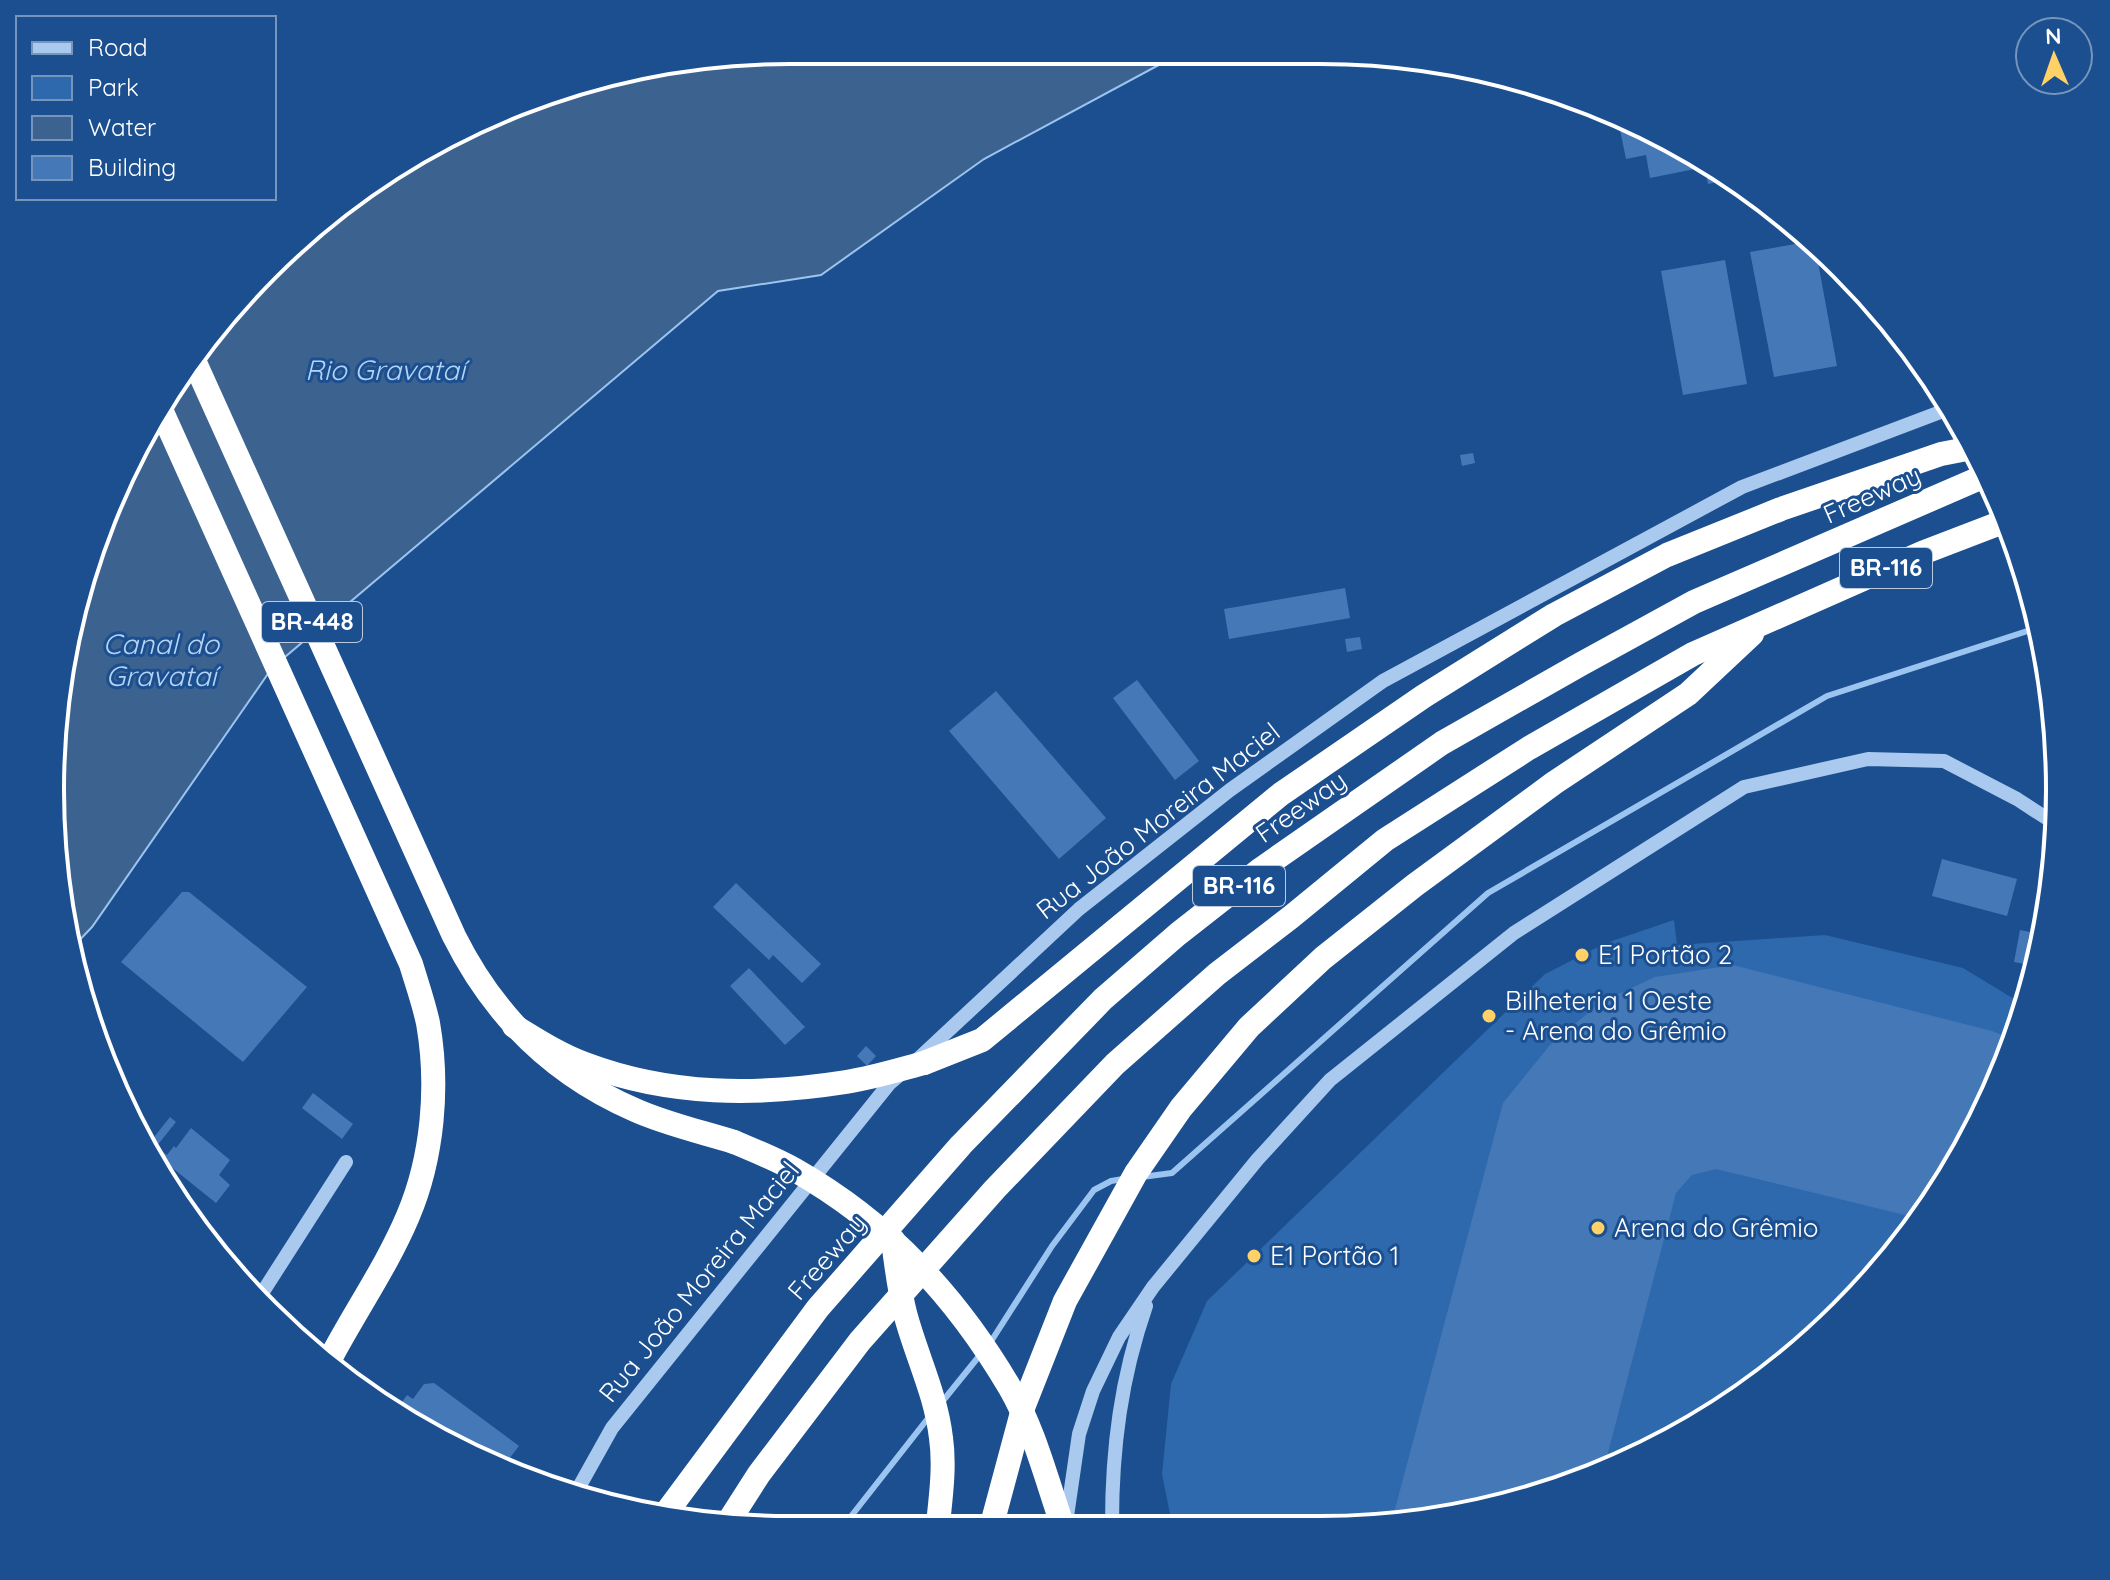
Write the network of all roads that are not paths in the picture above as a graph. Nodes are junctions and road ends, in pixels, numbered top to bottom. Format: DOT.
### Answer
graph roads {
  1 [pos="198,370"];
  2 [pos="1940,412"];
  3 [pos="166,420"];
  4 [pos="1961,450"];
  5 [pos="1976,480"];
  6 [pos="1996,525"];
  7 [pos="1767,621"];
  8 [pos="2045,817"];
  9 [pos="514,1026"];
  10 [pos="346,1162"];
  11 [pos="893,1240"];
  12 [pos="1153,1287"];
  13 [pos="264,1290"];
  14 [pos="333,1354"];
  15 [pos="581,1484"];
  16 [pos="671,1506"];
  17 [pos="734,1513"];
  18 [pos="939,1516"];
  19 [pos="994,1516"];
  20 [pos="1061,1516"];
  21 [pos="1065,1516"];
  22 [pos="1112,1516"];
  1 -- 9 [label="highway, BR-448"];
  2 -- 15 [label="street, Rua João Moreira Maciel"];
  3 -- 14 [label="highway, BR-448"];
  4 -- 9 [label="highway, bridge"];
  5 -- 16 [label="highway, Freeway / BR-116"];
  6 -- 7 [label="highway, BR-116"];
  7 -- 17 [label="highway, BR-116"];
  7 -- 19 [label="highway"];
  8 -- 12 [label="street"];
  9 -- 11 [label="highway, bridge"];
  10 -- 13 [label="street"];
  11 -- 18 [label="highway, bridge"];
  11 -- 20 [label="highway, bridge"];
  12 -- 21 [label="street"];
  12 -- 22 [label="street"];
}
